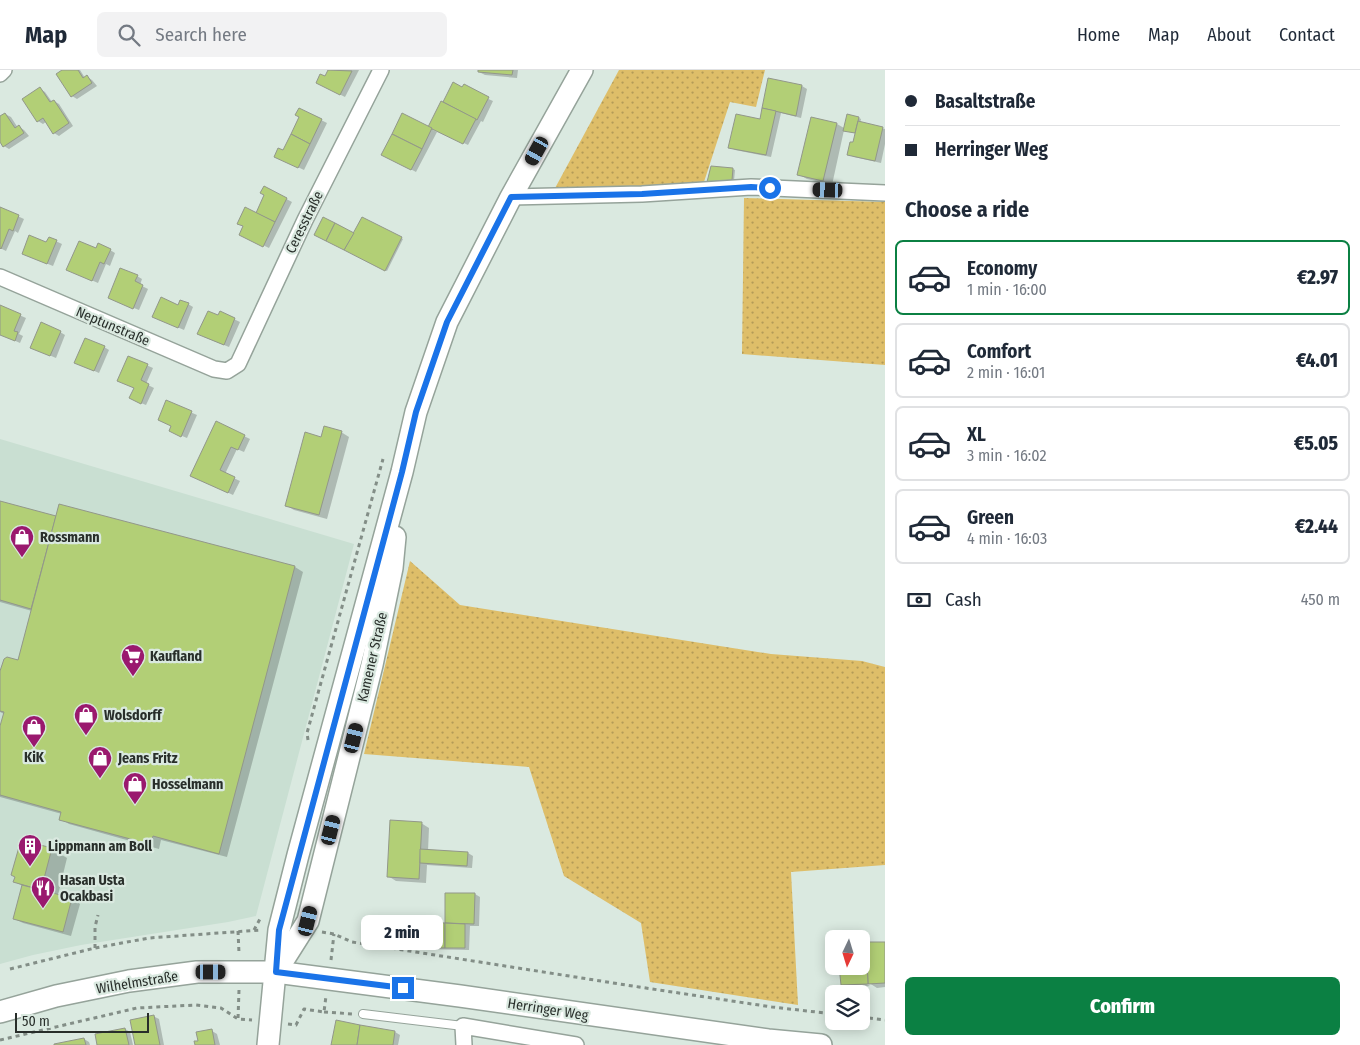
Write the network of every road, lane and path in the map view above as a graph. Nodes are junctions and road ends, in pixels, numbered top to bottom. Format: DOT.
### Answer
graph roads {
  1 [pos="4,70"];
  2 [pos="381,70"];
  3 [pos="582,70"];
  4 [pos="0,74"];
  5 [pos="885,193"];
  6 [pos="511,197"];
  7 [pos="0,277"];
  8 [pos="227,371"];
  9 [pos="98,915"];
  10 [pos="238,932"];
  11 [pos="334,934"];
  12 [pos="96,948"];
  13 [pos="10,969"];
  14 [pos="276,972"];
  15 [pos="0,1012"];
  16 [pos="324,1012"];
  17 [pos="825,1013"];
  18 [pos="363,1014"];
  19 [pos="870,1018"];
  20 [pos="238,1019"];
  21 [pos="885,1020"];
  22 [pos="463,1026"];
  23 [pos="0,1040"];
  24 [pos="268,1045"];
  25 [pos="464,1045"];
  26 [pos="576,1045"];
  27 [pos="820,1045"];
  1 -- 4 [label="street"];
  2 -- 8 [label="street, Ceresstraße"];
  3 -- 6 [label="main road, Kamener Straße"];
  5 -- 6 [label="street"];
  6 -- 14 [label="main road, Kamener Straße"];
  7 -- 8 [label="street, Neptunstraße"];
  9 -- 12 [label="path"];
  10 -- 12 [label="path"];
  11 -- 17 [label="path"];
  12 -- 13 [label="path"];
  14 -- 15 [label="main road, Wilhelmstraße"];
  14 -- 24 [label="main road, Kamener Straße"];
  14 -- 27 [label="main road, Herringer Weg"];
  16 -- 18 [label="path"];
  18 -- 22 [label="lane"];
  19 -- 21 [label="path"];
  20 -- 23 [label="path"];
  22 -- 25 [label="street"];
  22 -- 26 [label="street"];
}
